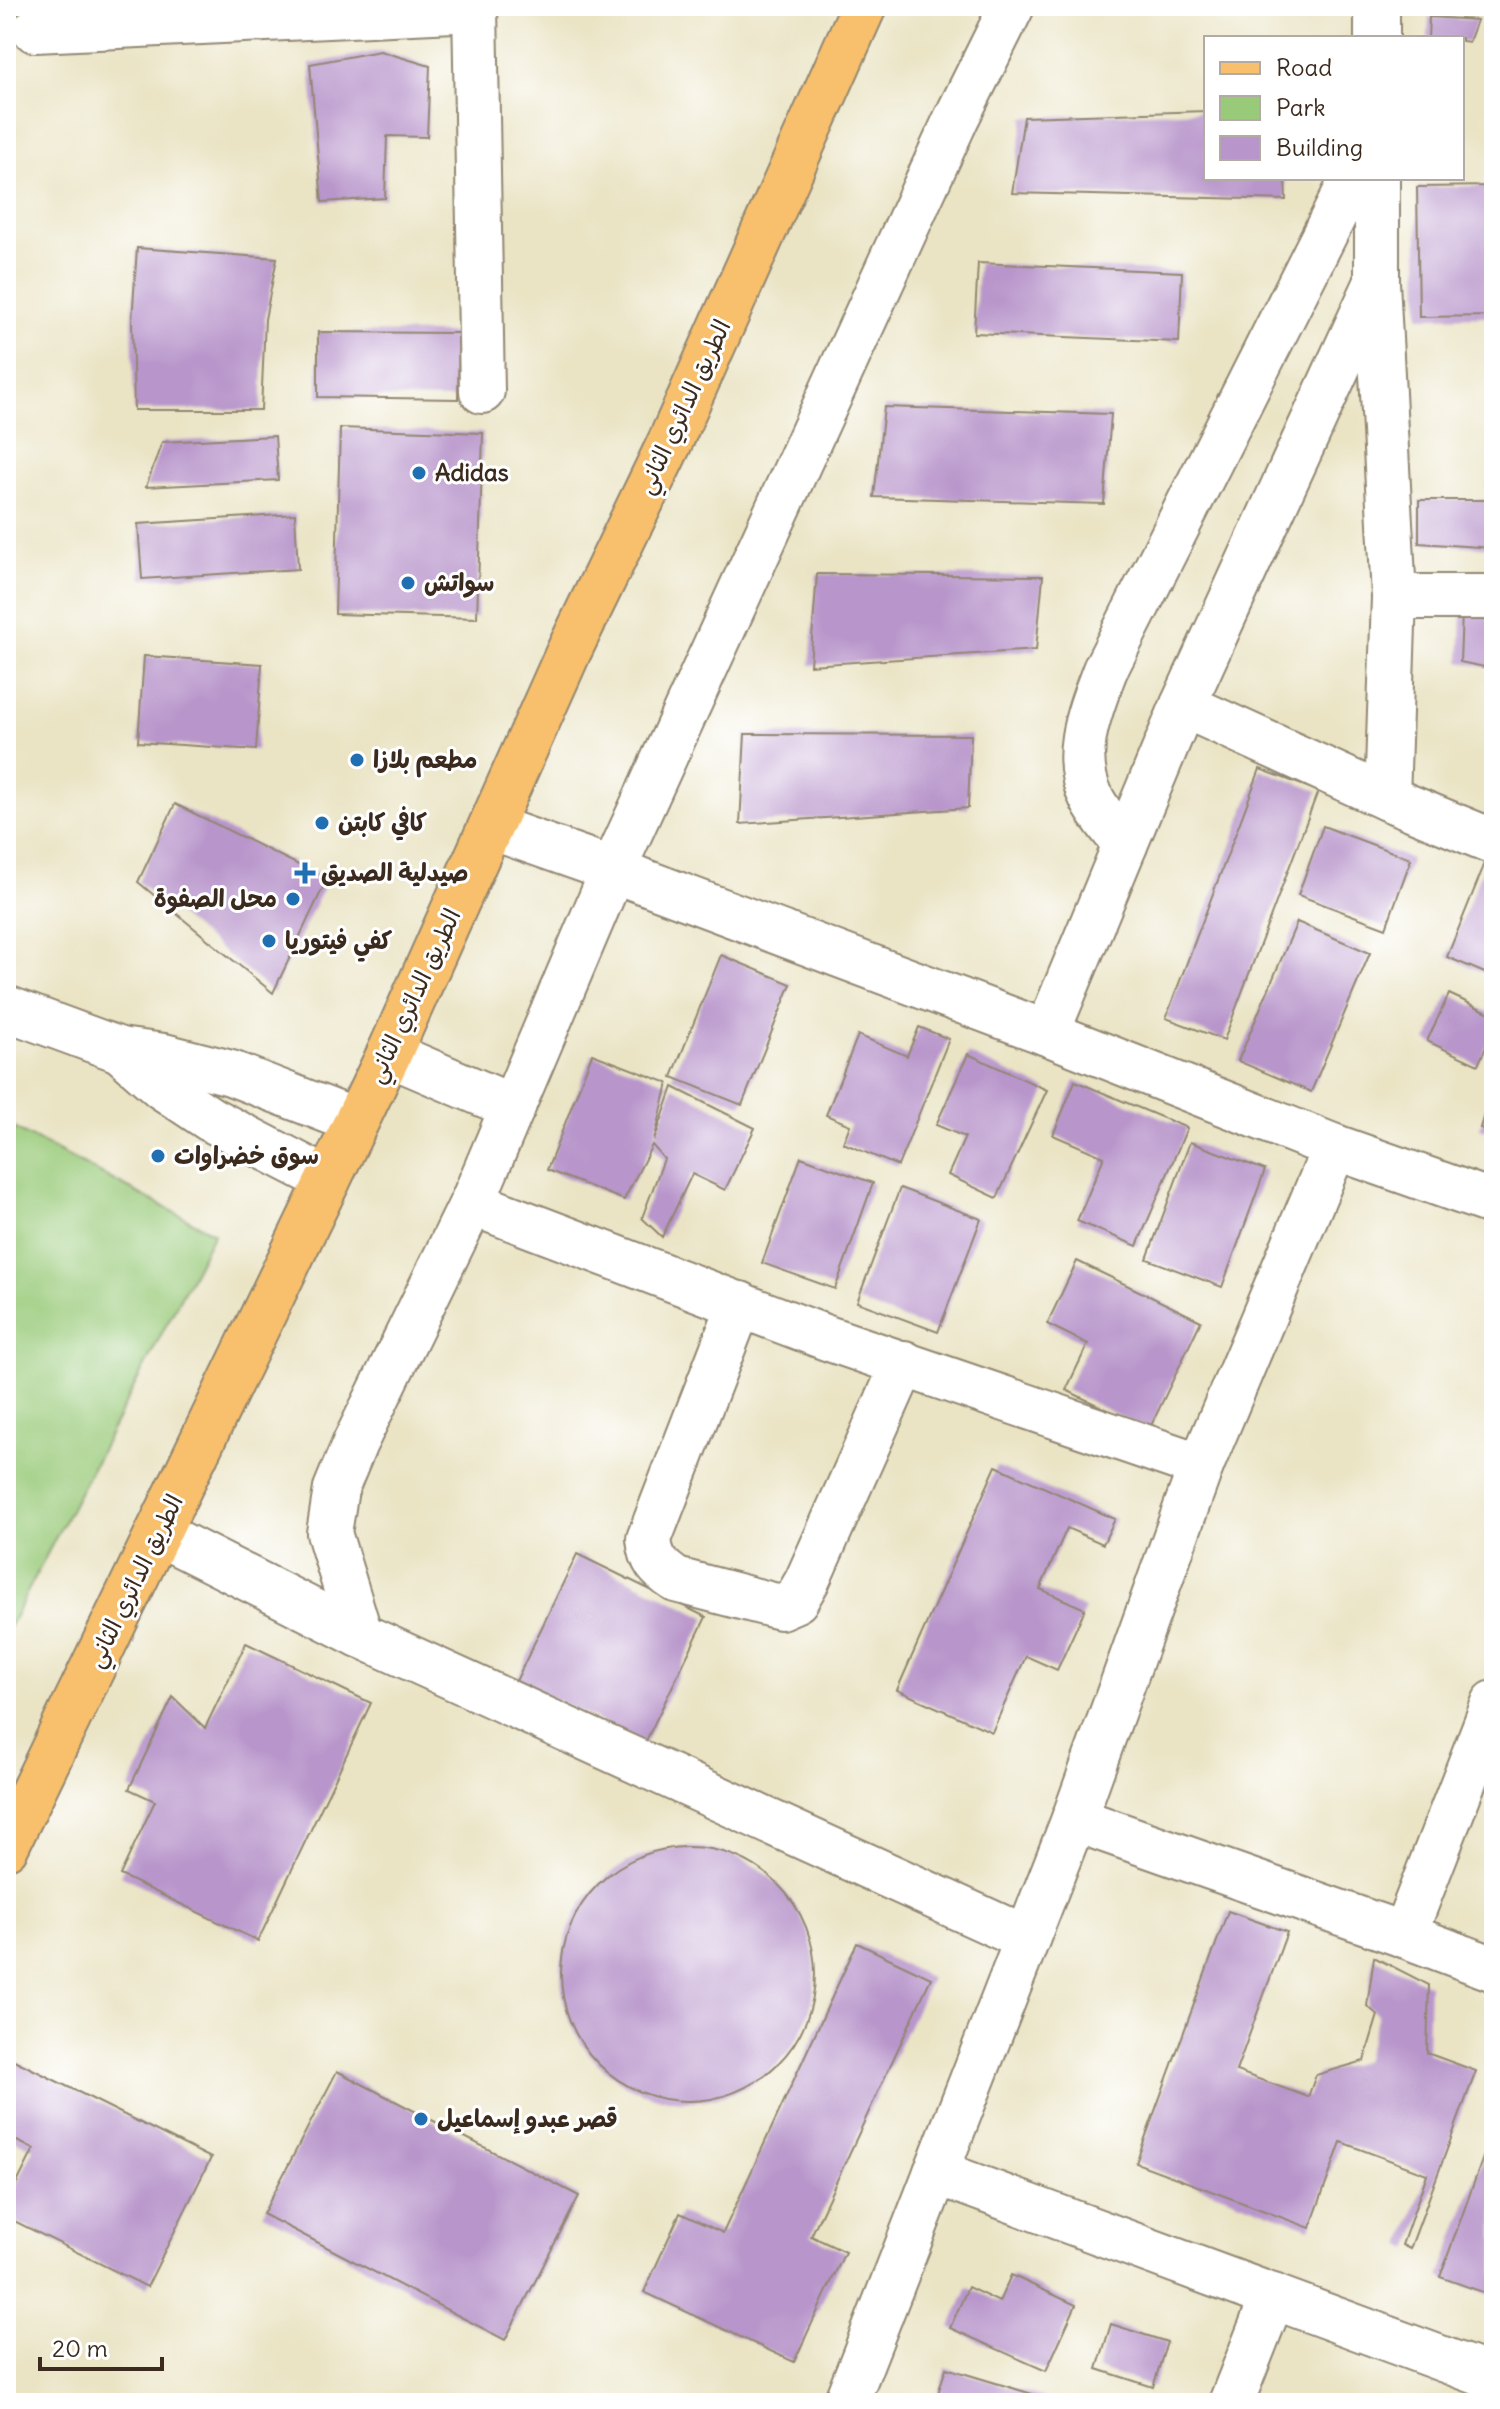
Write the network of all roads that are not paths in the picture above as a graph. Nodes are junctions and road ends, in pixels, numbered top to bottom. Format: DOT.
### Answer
graph roads {
  1 [pos="864,6"];
  2 [pos="1012,6"];
  3 [pos="1377,6"];
  4 [pos="475,8"];
  5 [pos="35,30"];
  6 [pos="1377,36"];
  7 [pos="1352,180"];
  8 [pos="1377,180"];
  9 [pos="1377,282"];
  10 [pos="482,391"];
  11 [pos="1394,597"];
  12 [pos="1494,597"];
  13 [pos="1183,705"];
  14 [pos="1387,798"];
  15 [pos="491,827"];
  16 [pos="1494,842"];
  17 [pos="1125,845"];
  18 [pos="613,870"];
  19 [pos="6,1008"];
  20 [pos="1047,1033"];
  21 [pos="120,1050"];
  22 [pos="389,1054"];
  23 [pos="513,1107"];
  24 [pos="355,1121"];
  25 [pos="1335,1147"];
  26 [pos="328,1180"];
  27 [pos="472,1203"];
  28 [pos="1494,1203"];
  29 [pos="740,1304"];
  30 [pos="904,1363"];
  31 [pos="1201,1466"];
  32 [pos="158,1533"];
  33 [pos="360,1635"];
  34 [pos="1494,1703"];
  35 [pos="15,1804"];
  36 [pos="1074,1819"];
  37 [pos="6,1847"];
  38 [pos="1404,1935"];
  39 [pos="1027,1939"];
  40 [pos="1494,1969"];
  41 [pos="936,2172"];
  42 [pos="1273,2296"];
  43 [pos="1494,2378"];
  44 [pos="846,2403"];
  45 [pos="1231,2403"];
  1 -- 15 [label="main road, الطريق الدائري الثاني"];
  2 -- 18 [label="street"];
  3 -- 6 [label="street"];
  4 -- 5 [label="street"];
  4 -- 10 [label="street"];
  7 -- 17 [label="street"];
  8 -- 9 [label="street"];
  9 -- 11 [label="street"];
  9 -- 13 [label="street"];
  11 -- 12 [label="street"];
  11 -- 14 [label="street"];
  13 -- 14 [label="street"];
  13 -- 17 [label="street"];
  14 -- 16 [label="street"];
  15 -- 18 [label="street"];
  15 -- 22 [label="main road, الطريق الدائري الثاني"];
  17 -- 20 [label="street"];
  18 -- 20 [label="street"];
  18 -- 23 [label="street"];
  19 -- 21 [label="street"];
  20 -- 25 [label="street"];
  21 -- 24 [label="street"];
  21 -- 26 [label="street"];
  22 -- 23 [label="street"];
  22 -- 24 [label="main road, الطريق الدائري الثاني"];
  23 -- 27 [label="street"];
  24 -- 26 [label="main road, الطريق الدائري الثاني"];
  25 -- 28 [label="street"];
  25 -- 31 [label="street"];
  26 -- 32 [label="main road, الطريق الدائري الثاني"];
  27 -- 29 [label="street"];
  27 -- 33 [label="street"];
  29 -- 30 [label="street"];
  29 -- 30 [label="street"];
  30 -- 31 [label="street"];
  31 -- 36 [label="street"];
  32 -- 33 [label="street"];
  32 -- 35 [label="main road, الطريق الدائري الثاني"];
  33 -- 39 [label="street"];
  34 -- 38 [label="street"];
  35 -- 37 [label="main road, الطريق الدائري الثاني"];
  36 -- 38 [label="street"];
  36 -- 39 [label="street"];
  38 -- 40 [label="street"];
  39 -- 41 [label="street"];
  41 -- 42 [label="street"];
  41 -- 44 [label="street"];
  42 -- 43 [label="street"];
  42 -- 45 [label="street"];
}
